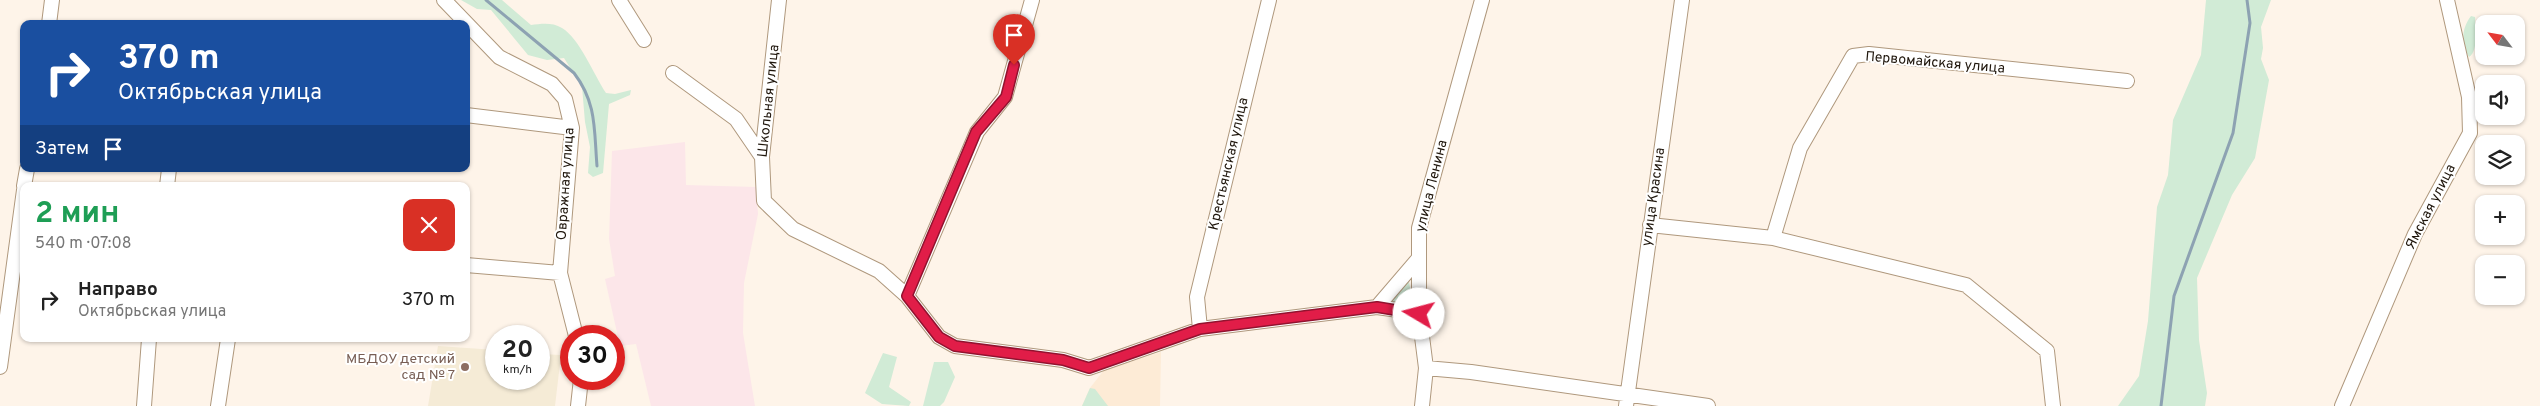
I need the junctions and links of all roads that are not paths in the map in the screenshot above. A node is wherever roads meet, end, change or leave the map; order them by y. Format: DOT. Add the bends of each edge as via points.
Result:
graph roads {
  1 [pos="52,0"];
  2 [pos="444,0"];
  3 [pos="619,0"];
  4 [pos="779,0"];
  5 [pos="1032,0"];
  6 [pos="1270,0"];
  7 [pos="1482,0"];
  8 [pos="1682,0"];
  9 [pos="2447,0"];
  10 [pos="50,20"];
  11 [pos="463,20"];
  12 [pos="470,27"];
  13 [pos="644,40"];
  14 [pos="673,73"];
  15 [pos="2127,81"];
  16 [pos="470,115"];
  17 [pos="572,128"];
  18 [pos="762,157"];
  19 [pos="20,218"];
  20 [pos="1650,225"];
  21 [pos="1772,238"];
  22 [pos="1419,258"];
  23 [pos="470,266"];
  24 [pos="560,273"];
  25 [pos="907,296"];
  26 [pos="1377,307"];
  27 [pos="1419,314"];
  28 [pos="573,325"];
  29 [pos="1200,329"];
  30 [pos="149,342"];
  31 [pos="228,342"];
  32 [pos="0,367"];
  33 [pos="1426,368"];
  34 [pos="580,390"];
  35 [pos="1627,401"];
  36 [pos="144,406"];
  37 [pos="218,406"];
  38 [pos="578,406"];
  39 [pos="1422,406"];
  40 [pos="1708,406"];
  41 [pos="2053,406"];
  42 [pos="2342,406"];
  1 -- 10 [label="street"];
  2 -- 11 [label="street, Овражная улица"];
  3 -- 13 [label="street"];
  4 -- 18 [label="street, Школьная улица"];
  5 -- 25 [label="street" via="1006,97 976,132"];
  6 -- 29 [label="street, Крестьянская улица" via="1197,297"];
  7 -- 22 [label="street, улица Ленина" via="1419,228"];
  8 -- 20 [label="street, улица Красина"];
  9 -- 42 [label="street, Ямская улица" via="2470,97 2470,133 2415,234"];
  12 -- 17 [label="street, Овражная улица" via="499,57 552,84 566,100"];
  14 -- 18 [label="street" via="736,119"];
  15 -- 21 [label="street, Первомайская улица" via="1870,54 1853,56 1800,148"];
  16 -- 17 [label="street"];
  17 -- 24 [label="street, Овражная улица"];
  18 -- 25 [label="street, Школьная улица" via="764,201 793,229 879,271"];
  19 -- 32 [label="street"];
  20 -- 21 [label="street"];
  20 -- 35 [label="street, улица Красина"];
  21 -- 41 [label="street" via="1966,285 2047,351"];
  22 -- 26 [label="street"];
  22 -- 27 [label="street, улица Ленина"];
  23 -- 24 [label="street"];
  24 -- 28 [label="street, Овражная улица"];
  25 -- 29 [label="street" via="939,337 955,346 1063,360 1089,368"];
  26 -- 27 [label="street"];
  26 -- 29 [label="street"];
  27 -- 33 [label="street, улица Ленина"];
  30 -- 36 [label="street"];
  31 -- 37 [label="street"];
  33 -- 35 [label="street" via="1471,372"];
  33 -- 39 [label="street, улица Ленина"];
  34 -- 38 [label="street"];
  35 -- 40 [label="street"];
}
